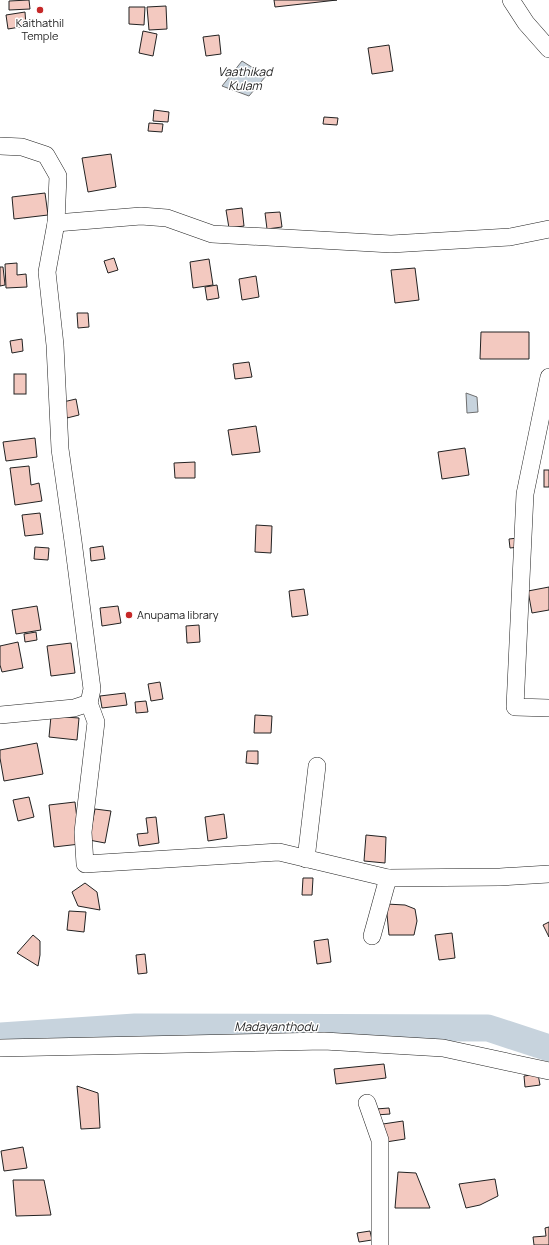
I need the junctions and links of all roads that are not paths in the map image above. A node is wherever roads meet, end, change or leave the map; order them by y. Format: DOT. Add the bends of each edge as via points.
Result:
graph roads {
  1 [pos="511,0"];
  2 [pos="549,50"];
  3 [pos="0,146"];
  4 [pos="56,223"];
  5 [pos="549,229"];
  6 [pos="549,377"];
  7 [pos="89,702"];
  8 [pos="549,708"];
  9 [pos="0,715"];
  10 [pos="317,766"];
  11 [pos="306,859"];
  12 [pos="549,874"];
  13 [pos="388,878"];
  14 [pos="372,936"];
  15 [pos="0,1048"];
  16 [pos="549,1071"];
  17 [pos="368,1103"];
  18 [pos="380,1245"];
  1 -- 2 [label="street"];
  3 -- 4 [label="street" via="22,147 46,155 58,176"];
  4 -- 5 [label="street" via="141,216 167,218 212,234 391,244 510,237"];
  4 -- 7 [label="street" via="47,272 55,345 60,449 92,689"];
  6 -- 8 [label="street" via="526,494 515,707"];
  7 -- 9 [label="street" via="74,708"];
  7 -- 11 [label="street" via="96,722 83,832 85,864 279,852"];
  10 -- 11 [label="street"];
  11 -- 13 [label="street"];
  12 -- 13 [label="street"];
  13 -- 14 [label="street"];
  15 -- 16 [label="street" via="324,1040 443,1048"];
  17 -- 18 [label="street" via="380,1140"];
}
